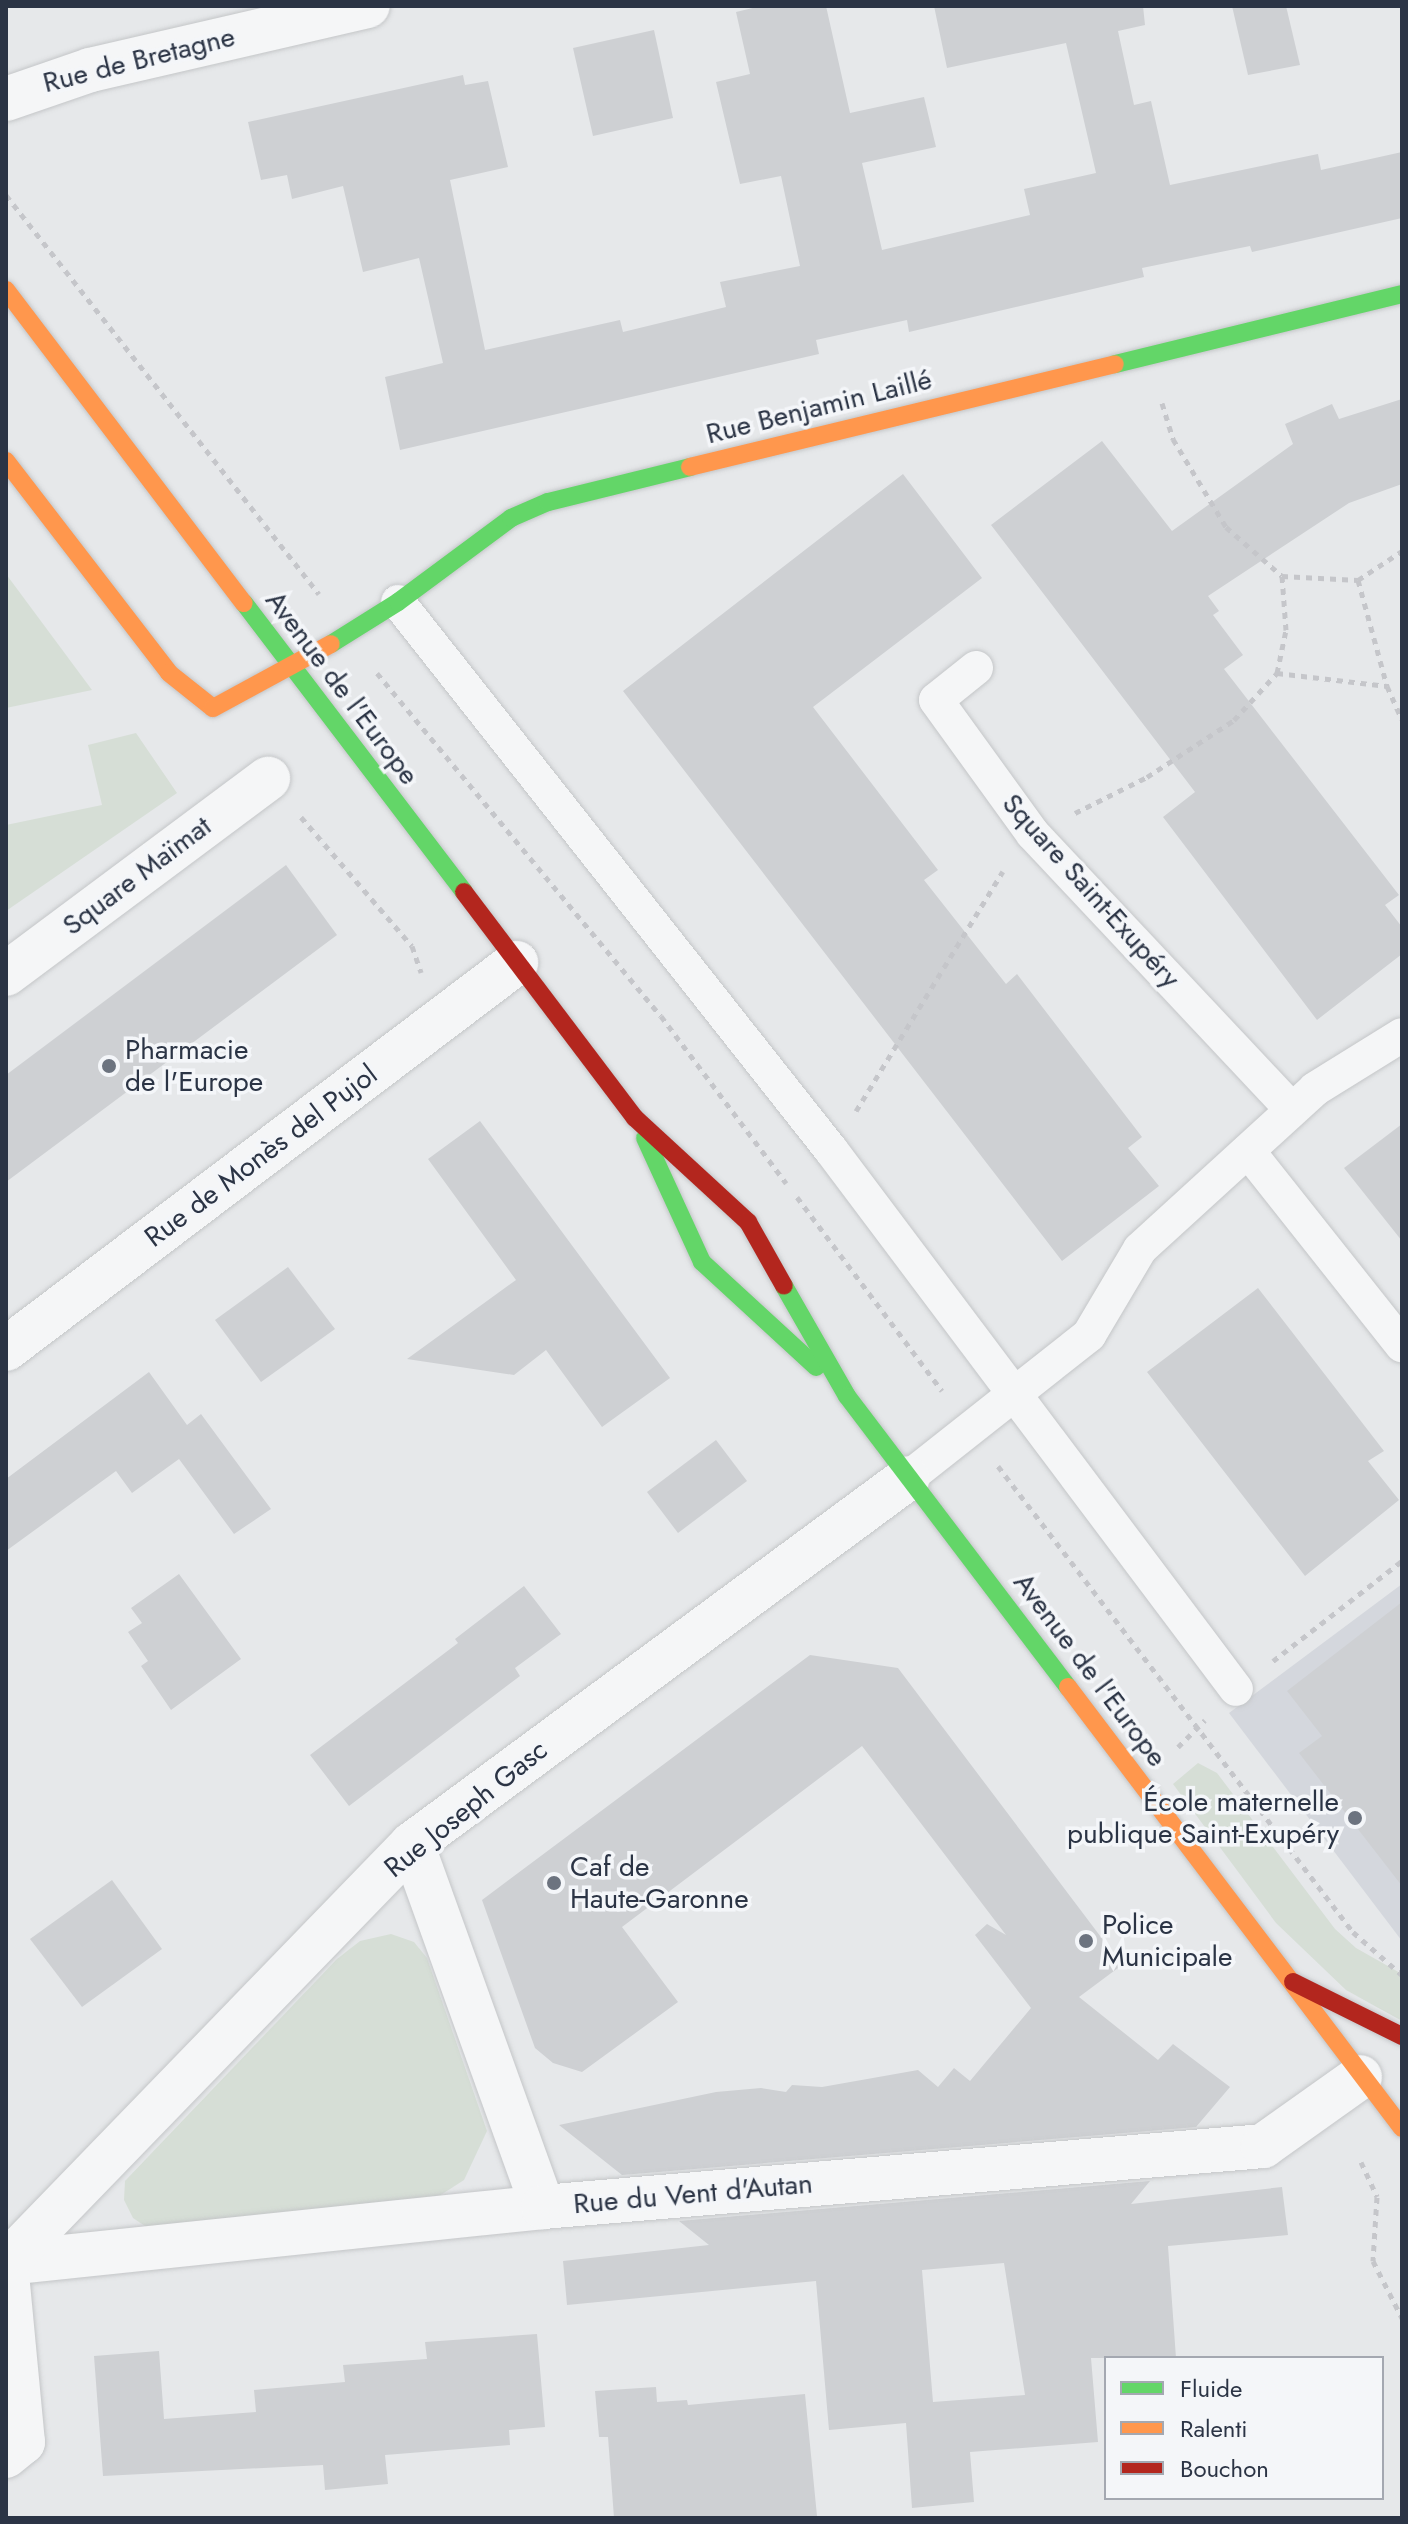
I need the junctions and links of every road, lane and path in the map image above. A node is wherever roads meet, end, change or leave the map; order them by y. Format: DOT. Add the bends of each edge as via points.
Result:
graph roads {
  1 [pos="368,6"];
  2 [pos="6,99"];
  3 [pos="6,195"];
  4 [pos="6,290"];
  5 [pos="1402,294"];
  6 [pos="1147,357"];
  7 [pos="6,461"];
  8 [pos="1402,551"];
  9 [pos="1282,576"];
  10 [pos="1358,580"];
  11 [pos="398,602"];
  12 [pos="345,635"];
  13 [pos="976,668"];
  14 [pos="291,669"];
  15 [pos="1277,673"];
  16 [pos="1387,686"];
  17 [pos="1402,719"];
  18 [pos="268,779"];
  19 [pos="1033,834"];
  20 [pos="516,963"];
  21 [pos="6,974"];
  22 [pos="436,1023"];
  23 [pos="1402,1035"];
  24 [pos="1292,1110"];
  25 [pos="635,1118"];
  26 [pos="831,1150"];
  27 [pos="1248,1151"];
  28 [pos="748,1222"];
  29 [pos="1402,1345"];
  30 [pos="6,1349"];
  31 [pos="1013,1392"];
  32 [pos="847,1396"];
  33 [pos="948,1398"];
  34 [pos="995,1462"];
  35 [pos="908,1478"];
  36 [pos="1236,1689"];
  37 [pos="412,1844"];
  38 [pos="1402,1975"];
  39 [pos="1288,1979"];
  40 [pos="1402,2036"];
  41 [pos="1360,2077"];
  42 [pos="1390,2111"];
  43 [pos="1402,2128"];
  44 [pos="543,2207"];
  45 [pos="6,2263"];
  46 [pos="1402,2318"];
  47 [pos="6,2456"];
  1 -- 2 [label="street, Rue de Bretagne" via="90,70"];
  3 -- 12 [label="path" via="304,571"];
  4 -- 14 [label="street, Avenue de l'Europe"];
  5 -- 6 [label="street, Rue Benjamin Laillé"];
  6 -- 9 [label="path" via="1173,439 1226,527"];
  6 -- 11 [label="street, Rue Benjamin Laillé" via="548,502 511,518"];
  7 -- 14 [label="street, Rue Benjamin Laillé" via="169,673 213,708"];
  8 -- 10 [label="path"];
  9 -- 10 [label="path"];
  9 -- 15 [label="path" via="1286,630"];
  10 -- 16 [label="path"];
  11 -- 12 [label="street, Rue Benjamin Laillé"];
  11 -- 26 [label="lane"];
  12 -- 14 [label="street, Rue Benjamin Laillé"];
  12 -- 33 [label="path" via="661,1016"];
  13 -- 19 [label="lane, Square Saint-Exupéry" via="936,700"];
  14 -- 20 [label="street, Avenue de l'Europe"];
  15 -- 16 [label="path"];
  15 -- 19 [label="path" via="1222,728 1147,777"];
  16 -- 17 [label="path"];
  18 -- 21 [label="street, Square Maïmat"];
  18 -- 22 [label="path" via="412,946 422,966 414,999"];
  19 -- 24 [label="lane, Square Saint-Exupéry"];
  19 -- 26 [label="path" via="989,887 955,953"];
  20 -- 22 [label="street, Rue de Monès del Pujol"];
  20 -- 25 [label="street, Avenue de l'Europe"];
  22 -- 30 [label="street, Rue de Monès del Pujol"];
  23 -- 24 [label="lane" via="1315,1089"];
  24 -- 27 [label="lane"];
  25 -- 28 [label="street, Avenue de l'Europe"];
  25 -- 32 [label="street, Avenue de l'Europe" via="702,1262"];
  26 -- 28 [label="path"];
  26 -- 31 [label="lane"];
  27 -- 29 [label="lane"];
  27 -- 31 [label="lane" via="1140,1249 1089,1335"];
  28 -- 32 [label="street, Avenue de l'Europe"];
  31 -- 35 [label="lane"];
  31 -- 36 [label="lane"];
  32 -- 35 [label="street, Avenue de l'Europe"];
  34 -- 38 [label="path" via="1353,1932"];
  35 -- 37 [label="street, Rue Joseph Gasc"];
  35 -- 39 [label="street, Avenue de l'Europe"];
  37 -- 44 [label="street"];
  37 -- 45 [label="street, Rue Joseph Gasc"];
  39 -- 40 [label="street, Avenue de l'Europe"];
  39 -- 41 [label="street, Avenue de l'Europe"];
  41 -- 42 [label="street, Avenue de l'Europe"];
  41 -- 44 [label="street, Rue du Vent d'Autan" via="1263,2146"];
  42 -- 43 [label="street, Avenue de l'Europe"];
  42 -- 46 [label="path" via="1357,2155 1377,2197 1373,2261"];
  44 -- 45 [label="street, Rue du Vent d'Autan"];
  45 -- 47 [label="street" via="23,2442"];
}
